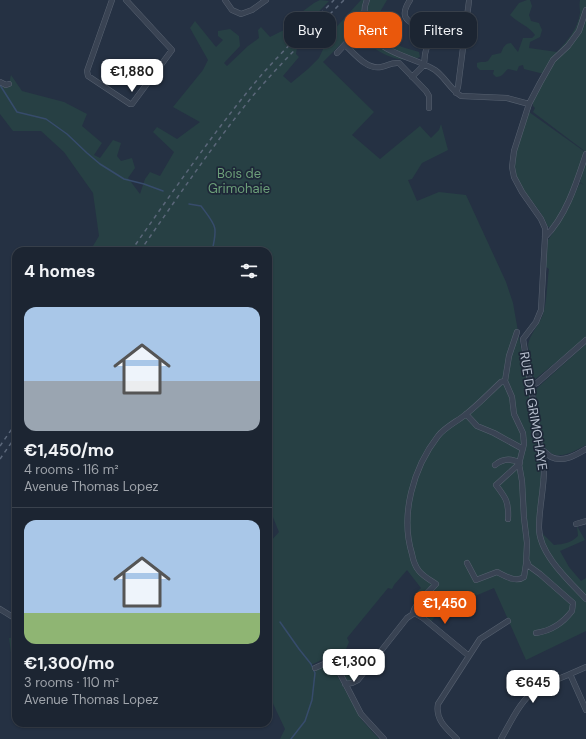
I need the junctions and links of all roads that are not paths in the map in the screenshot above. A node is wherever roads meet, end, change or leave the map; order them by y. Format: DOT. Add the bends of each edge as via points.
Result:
graph roads {
  1 [pos="112,0"];
  2 [pos="126,0"];
  3 [pos="225,0"];
  4 [pos="266,0"];
  5 [pos="367,0"];
  6 [pos="410,0"];
  7 [pos="469,1"];
  8 [pos="586,10"];
  9 [pos="344,47"];
  10 [pos="347,48"];
  11 [pos="337,53"];
  12 [pos="424,65"];
  13 [pos="412,77"];
  14 [pos="0,82"];
  15 [pos="9,84"];
  16 [pos="456,93"];
  17 [pos="529,104"];
  18 [pos="429,108"];
  19 [pos="586,154"];
  20 [pos="545,230"];
  21 [pos="552,230"];
  22 [pos="545,237"];
  23 [pos="517,332"];
  24 [pos="586,340"];
  25 [pos="505,381"];
  26 [pos="530,386"];
  27 [pos="466,414"];
  28 [pos="523,449"];
  29 [pos="541,449"];
  30 [pos="586,450"];
  31 [pos="552,457"];
  32 [pos="543,462"];
  33 [pos="520,463"];
  34 [pos="495,466"];
  35 [pos="508,519"];
  36 [pos="586,521"];
  37 [pos="576,524"];
  38 [pos="527,560"];
  39 [pos="467,563"];
  40 [pos="586,599"];
  41 [pos="0,610"];
  42 [pos="413,614"];
  43 [pos="12,617"];
  44 [pos="508,621"];
  45 [pos="536,633"];
  46 [pos="469,656"];
  47 [pos="586,666"];
  48 [pos="315,668"];
  49 [pos="570,674"];
  50 [pos="358,680"];
  51 [pos="345,684"];
  52 [pos="350,694"];
  53 [pos="586,710"];
  54 [pos="384,739"];
  55 [pos="457,739"];
  56 [pos="501,739"];
  1 -- 2 [label="street" via="86,71 88,76 132,104 172,50"];
  3 -- 4 [label="street" via="232,10 241,14"];
  5 -- 12 [label="street" via="365,18 370,33 376,40 390,51"];
  6 -- 12 [label="street" via="405,17 429,37"];
  7 -- 16 [label="street"];
  8 -- 17 [label="street, RUE DE GRIMOHAYE" via="579,31 553,60"];
  9 -- 11 [label="street"];
  10 -- 13 [label="street" via="374,68 384,67 393,62 399,63"];
  12 -- 13 [label="street"];
  12 -- 16 [label="street" via="440,74"];
  13 -- 18 [label="street" via="429,96"];
  14 -- 15 [label="street"];
  16 -- 17 [label="street" via="463,97 512,99"];
  17 -- 20 [label="street, RUE DE GRIMOHAYE" via="514,151 512,167 517,185 541,219"];
  19 -- 21 [label="street" via="572,193"];
  20 -- 21 [label="street"];
  20 -- 22 [label="street, RUE DE GRIMOHAYE"];
  21 -- 22 [label="street"];
  22 -- 26 [label="street, RUE DE GRIMOHAYE" via="541,310 536,322 523,339"];
  23 -- 25 [label="street" via="508,356"];
  24 -- 26 [label="street" via="537,383"];
  25 -- 27 [label="street"];
  25 -- 28 [label="street" via="523,433"];
  26 -- 29 [label="street, RUE DE GRIMOHAYE"];
  27 -- 28 [label="street" via="477,426"];
  27 -- 42 [label="street" via="439,434 426,454 411,490 407,536 409,546 418,570 436,584 416,606"];
  28 -- 33 [label="street"];
  29 -- 31 [label="street"];
  29 -- 32 [label="street, RUE DE GRIMOHAYE"];
  30 -- 31 [label="street" via="565,459"];
  31 -- 32 [label="street"];
  32 -- 40 [label="street, RUE DE GRIMOHAYE" via="539,528 544,546 558,568"];
  33 -- 34 [label="street" via="515,460 500,461"];
  33 -- 35 [label="street" via="496,485 507,500"];
  33 -- 38 [label="street"];
  36 -- 37 [label="street"];
  38 -- 39 [label="street" via="524,577 518,580 497,572 476,580"];
  38 -- 45 [label="street" via="529,566 572,603 573,607 569,615 553,628"];
  41 -- 43 [label="street"];
  42 -- 46 [label="street" via="423,618"];
  42 -- 50 [label="street" via="407,618"];
  44 -- 46 [label="street" via="480,639"];
  46 -- 55 [label="street" via="438,707 439,719"];
  47 -- 49 [label="street"];
  48 -- 51 [label="street" via="333,660"];
  49 -- 53 [label="street"];
  49 -- 56 [label="street" via="531,694 523,702"];
  50 -- 51 [label="street"];
  50 -- 52 [label="street"];
  51 -- 52 [label="street"];
  52 -- 54 [label="street" via="361,714"];
}
